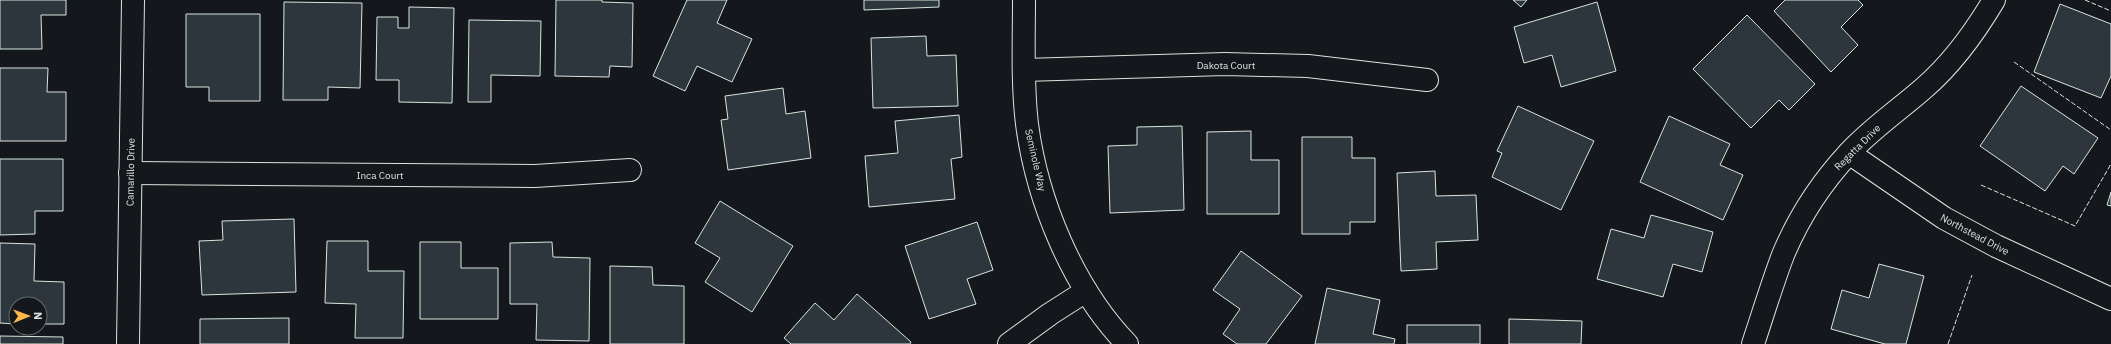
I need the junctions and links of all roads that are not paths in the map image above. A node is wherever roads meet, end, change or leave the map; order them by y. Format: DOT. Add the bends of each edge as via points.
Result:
graph roads {
  1 [pos="133,0"];
  2 [pos="1024,0"];
  3 [pos="1994,0"];
  4 [pos="1024,70"];
  5 [pos="1427,80"];
  6 [pos="1849,152"];
  7 [pos="630,170"];
  8 [pos="130,173"];
  9 [pos="1086,291"];
  10 [pos="2111,299"];
  11 [pos="128,344"];
  12 [pos="1009,344"];
  13 [pos="1127,344"];
  14 [pos="1753,344"];
  1 -- 8 [label="street, Camarillo Drive"];
  2 -- 4 [label="street, Seminole Way"];
  3 -- 6 [label="street, Regatta Drive" via="1964,46 1925,87"];
  4 -- 5 [label="street, Dakota Court" via="1255,64 1308,66"];
  4 -- 9 [label="street, Seminole Way" via="1028,124 1039,181 1058,236"];
  6 -- 10 [label="street, Northstead Drive" via="1944,218 1996,246"];
  6 -- 14 [label="street, Regatta Drive" via="1806,211 1787,248"];
  7 -- 8 [label="street, Inca Court" via="535,176"];
  8 -- 11 [label="street, Camarillo Drive"];
  9 -- 12 [label="street"];
  9 -- 13 [label="street, Seminole Way"];
}
